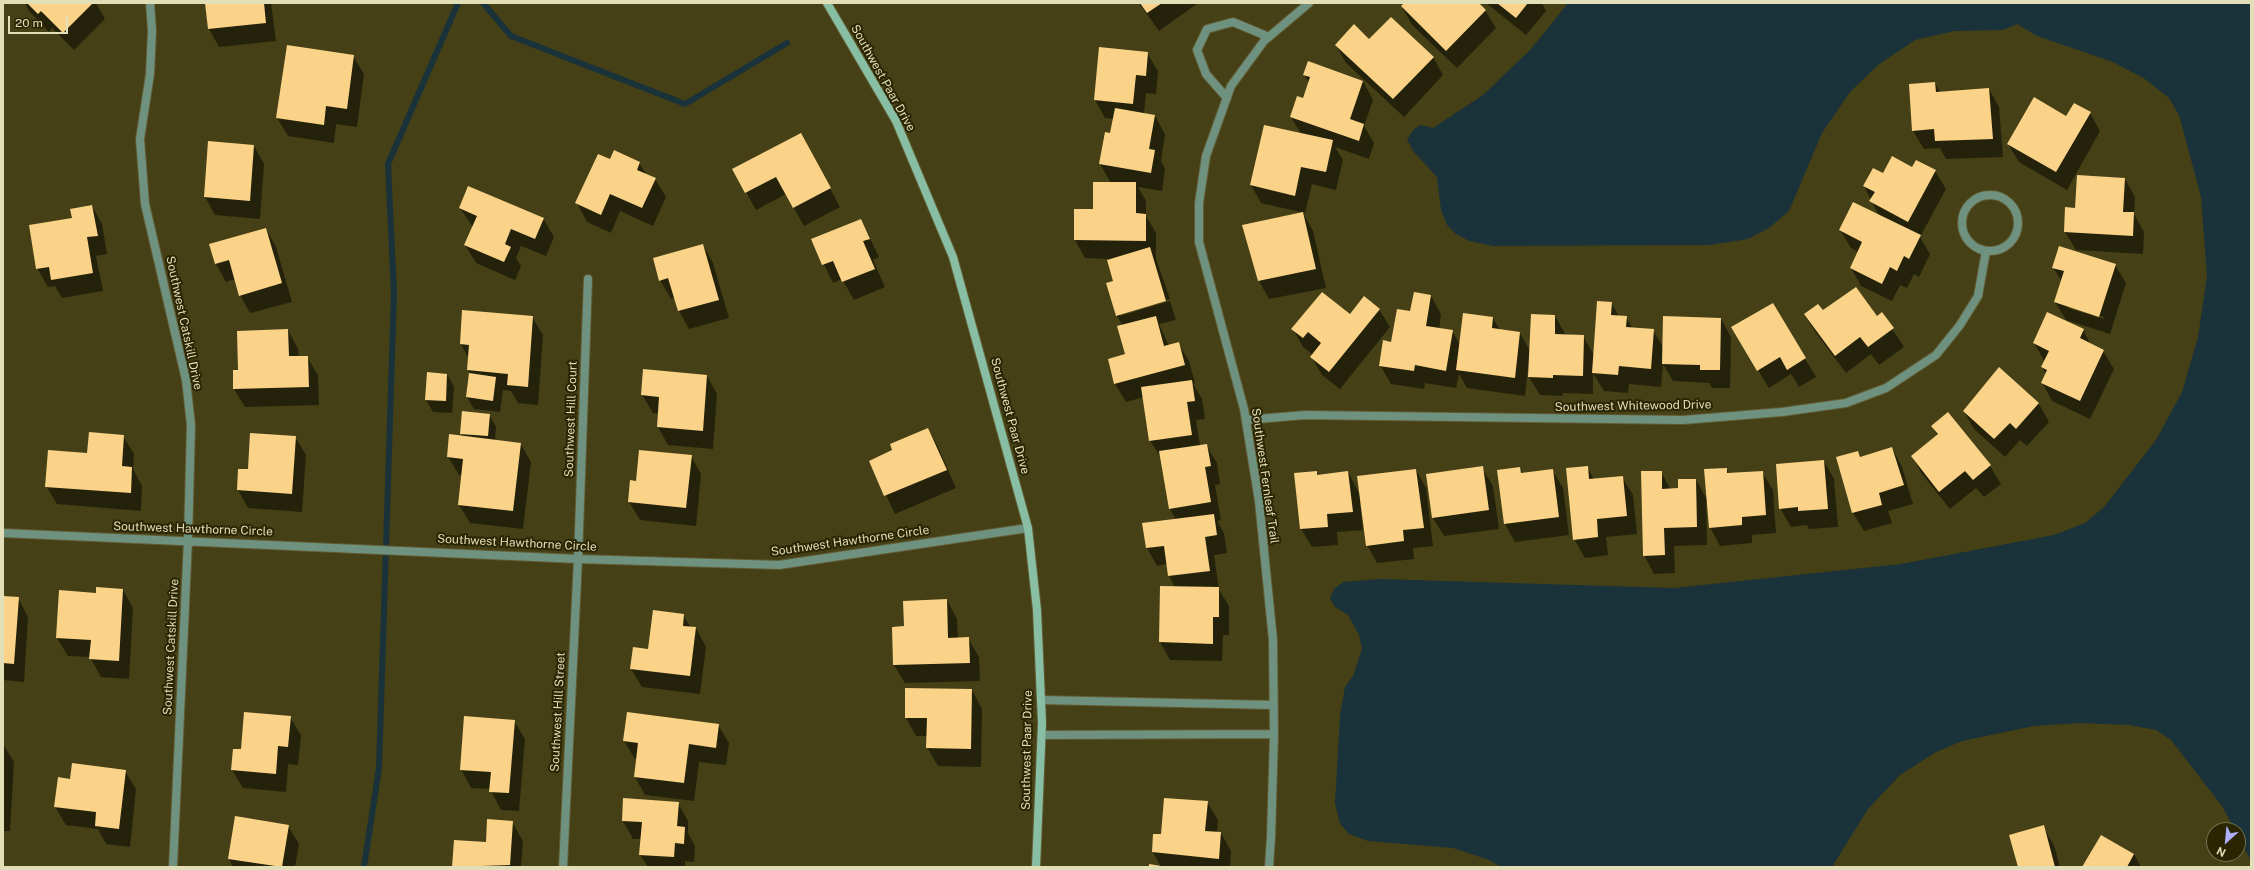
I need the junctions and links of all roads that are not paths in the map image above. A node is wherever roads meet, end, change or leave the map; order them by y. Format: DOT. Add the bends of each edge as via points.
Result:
graph roads {
  1 [pos="150,3"];
  2 [pos="827,3"];
  3 [pos="1309,3"];
  4 [pos="1269,37"];
  5 [pos="1227,98"];
  6 [pos="1986,251"];
  7 [pos="588,279"];
  8 [pos="1246,420"];
  9 [pos="1028,528"];
  10 [pos="3,533"];
  11 [pos="188,540"];
  12 [pos="578,559"];
  13 [pos="1041,700"];
  14 [pos="1274,705"];
  15 [pos="1274,734"];
  16 [pos="1042,735"];
  17 [pos="173,867"];
  18 [pos="563,867"];
  19 [pos="1036,867"];
  20 [pos="1269,867"];
  1 -- 11 [label="street, Southwest Catskill Drive" via="150,74 140,139 144,204 186,380 191,425"];
  2 -- 9 [label="street, Southwest Paar Drive" via="896,121 953,257"];
  3 -- 4 [label="street, Southwest Fernleaf Trail"];
  4 -- 5 [label="street, Southwest Fernleaf Trail" via="1231,86"];
  4 -- 5 [label="street" via="1233,22 1207,29 1197,50 1206,74"];
  5 -- 8 [label="street, Southwest Fernleaf Trail" via="1206,156 1199,203 1199,242"];
  6 -- 6 [label="street" via="2008,246 2015,237 2018,227 2018,216 2013,206 2005,198 1994,195 1983,195 1973,200 1966,208 1962,219 1962,230 1967,240"];
  6 -- 8 [label="street, Southwest Whitewood Drive" via="1978,296 1960,325 1936,355 1886,388 1846,403 1782,412 1683,420 1305,415"];
  7 -- 12 [label="street, Southwest Hill Court"];
  8 -- 14 [label="street, Southwest Fernleaf Trail" via="1259,501 1273,640"];
  9 -- 12 [label="street, Southwest Hawthorne Circle" via="779,565"];
  9 -- 13 [label="street, Southwest Paar Drive" via="1037,610"];
  10 -- 11 [label="street, Southwest Hawthorne Circle"];
  11 -- 12 [label="street, Southwest Hawthorne Circle"];
  11 -- 17 [label="street, Southwest Catskill Drive"];
  12 -- 18 [label="street, Southwest Hill Street"];
  13 -- 14 [label="street"];
  13 -- 16 [label="street, Southwest Paar Drive"];
  14 -- 15 [label="street, Southwest Fernleaf Trail"];
  15 -- 16 [label="street"];
  15 -- 20 [label="street, Southwest Fernleaf Trail"];
  16 -- 19 [label="street, Southwest Paar Drive"];
}
